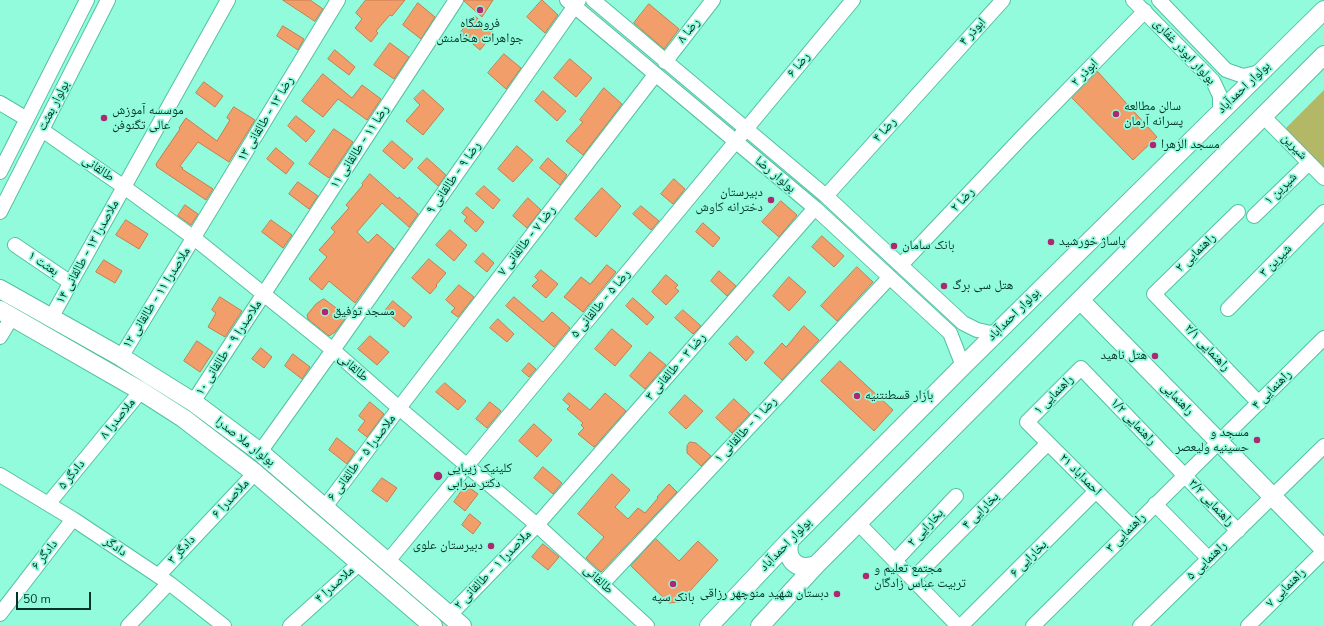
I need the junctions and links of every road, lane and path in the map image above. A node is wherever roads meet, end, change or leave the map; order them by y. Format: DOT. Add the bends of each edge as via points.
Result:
graph roads {
  1 [pos="87,0"];
  2 [pos="108,0"];
  3 [pos="228,0"];
  4 [pos="338,0"];
  5 [pos="456,0"];
  6 [pos="593,0"];
  7 [pos="713,0"];
  8 [pos="853,0"];
  9 [pos="1003,0"];
  10 [pos="1133,0"];
  11 [pos="1159,0"];
  12 [pos="573,2"];
  13 [pos="1324,10"];
  14 [pos="1145,11"];
  15 [pos="1324,54"];
  16 [pos="665,62"];
  17 [pos="944,65"];
  18 [pos="1226,70"];
  19 [pos="1260,72"];
  20 [pos="655,75"];
  21 [pos="1214,81"];
  22 [pos="0,103"];
  23 [pos="1220,112"];
  24 [pos="1263,116"];
  25 [pos="27,119"];
  26 [pos="42,130"];
  27 [pos="745,130"];
  28 [pos="1024,135"];
  29 [pos="735,142"];
  30 [pos="1309,163"];
  31 [pos="0,172"];
  32 [pos="1324,178"];
  33 [pos="124,187"];
  34 [pos="826,196"];
  35 [pos="815,208"];
  36 [pos="0,212"];
  37 [pos="1238,212"];
  38 [pos="1324,212"];
  39 [pos="1254,216"];
  40 [pos="194,238"];
  41 [pos="14,245"];
  42 [pos="901,265"];
  43 [pos="890,277"];
  44 [pos="71,283"];
  45 [pos="2,286"];
  46 [pos="264,294"];
  47 [pos="1154,294"];
  48 [pos="1080,300"];
  49 [pos="1228,309"];
  50 [pos="6,314"];
  51 [pos="51,318"];
  52 [pos="962,323"];
  53 [pos="950,333"];
  54 [pos="996,334"];
  55 [pos="0,337"];
  56 [pos="1324,338"];
  57 [pos="333,350"];
  58 [pos="121,357"];
  59 [pos="963,366"];
  60 [pos="1081,368"];
  61 [pos="141,391"];
  62 [pos="193,402"];
  63 [pos="1259,402"];
  64 [pos="399,408"];
  65 [pos="1027,422"];
  66 [pos="1220,442"];
  67 [pos="1048,443"];
  68 [pos="1324,446"];
  69 [pos="95,447"];
  70 [pos="260,452"];
  71 [pos="467,465"];
  72 [pos="255,473"];
  73 [pos="0,475"];
  74 [pos="1185,476"];
  75 [pos="1096,491"];
  76 [pos="956,496"];
  77 [pos="1273,497"];
  78 [pos="49,503"];
  79 [pos="1156,504"];
  80 [pos="325,507"];
  81 [pos="73,518"];
  82 [pos="858,523"];
  83 [pos="206,525"];
  84 [pos="537,525"];
  85 [pos="1132,527"];
  86 [pos="1238,531"];
  87 [pos="790,540"];
  88 [pos="1324,550"];
  89 [pos="1209,559"];
  90 [pos="388,561"];
  91 [pos="895,561"];
  92 [pos="361,562"];
  93 [pos="816,565"];
  94 [pos="164,579"];
  95 [pos="913,579"];
  96 [pos="602,584"];
  97 [pos="0,614"];
  98 [pos="456,621"];
  99 [pos="128,626"];
  100 [pos="224,626"];
  101 [pos="290,626"];
  102 [pos="433,626"];
  103 [pos="647,626"];
  104 [pos="709,626"];
  105 [pos="760,626"];
  106 [pos="960,626"];
  107 [pos="1033,626"];
  108 [pos="1140,626"];
  109 [pos="1248,626"];
  1 -- 25 [label="street, بولوار بعثت"];
  2 -- 26 [label="street, بولوار بعثت"];
  3 -- 33 [label="street, ملاصدرا ۱۳ - طالقانی ۱۴"];
  4 -- 40 [label="street, رضا ۱۳ - طالقانی ۱۳"];
  5 -- 46 [label="street, رضا ۱۱ - طالقانی ۱۱"];
  6 -- 16 [label="street, بولوار رضا"];
  7 -- 16 [label="street, رضا ۸"];
  8 -- 27 [label="street, رضا ۶"];
  9 -- 17 [label="street, ابوذر ۴"];
  10 -- 14 [label="street, بولوار ابوذر غفاری"];
  11 -- 18 [label="street, بولوار ابوذر غفاری"];
  12 -- 20 [label="street, بولوار رضا"];
  12 -- 57 [label="street, رضا ۹ - طالقانی ۹"];
  13 -- 19 [label="main road, بولوار احمدآباد"];
  14 -- 21 [label="street, بولوار ابوذر غفاری"];
  14 -- 28 [label="street, ابوذر ۲"];
  15 -- 24 [label="main road"];
  16 -- 27 [label="street, بولوار رضا"];
  17 -- 34 [label="street, رضا ۴"];
  18 -- 19 [label="street, بولوار ابوذر غفاری" via="1242,76"];
  18 -- 21 [label="street" via="1224,77"];
  19 -- 23 [label="main road, بولوار احمدآباد"];
  20 -- 29 [label="street, بولوار رضا"];
  20 -- 64 [label="street, رضا ۷ - طالقانی ۷"];
  21 -- 23 [label="street, بولوار ابوذر غفاری" via="1220,96"];
  22 -- 25 [label="street"];
  23 -- 54 [label="main road, بولوار احمدآباد"];
  24 -- 30 [label="street, شیرین"];
  24 -- 48 [label="main road"];
  25 -- 31 [label="street, بولوار بعثت"];
  26 -- 33 [label="street, طالقانی"];
  26 -- 36 [label="street, بولوار بعثت"];
  27 -- 29 [label="street, رضا ۶"];
  27 -- 34 [label="street, بولوار رضا"];
  28 -- 42 [label="street, رضا ۲"];
  29 -- 35 [label="street, بولوار رضا"];
  29 -- 71 [label="street, رضا ۵ - طالقانی ۵"];
  30 -- 32 [label="street, شیرین"];
  30 -- 39 [label="street, شیرین ۱"];
  33 -- 40 [label="street, طالقانی"];
  33 -- 44 [label="street, ملاصدرا ۱۳ - طالقانی ۱۴"];
  34 -- 42 [label="street, بولوار رضا"];
  35 -- 43 [label="street, بولوار رضا"];
  35 -- 84 [label="street, رضا ۳ - طالقانی ۳"];
  37 -- 47 [label="street, راهنمایی ۲"];
  38 -- 49 [label="street, شیرین ۳"];
  40 -- 46 [label="street, طالقانی"];
  40 -- 58 [label="street, ملاصدرا ۱۱ - طالقانی ۱۲"];
  41 -- 44 [label="street, بعثت ۱"];
  42 -- 52 [label="street, بولوار رضا"];
  43 -- 53 [label="street, بولوار رضا"];
  43 -- 96 [label="street, رضا ۱ - طالقانی ۱"];
  44 -- 51 [label="street, ملاصدرا ۱۳ - طالقانی ۱۴"];
  45 -- 51 [label="main road, بولوار ملا صدرا"];
  46 -- 57 [label="street, طالقانی"];
  46 -- 62 [label="street, ملاصدرا ۹ - طالقانی ۱۰"];
  47 -- 63 [label="street, راهنمایی ۲/۱"];
  48 -- 66 [label="main road, راهنمایی"];
  48 -- 82 [label="main road"];
  50 -- 55 [label="street"];
  50 -- 61 [label="main road, بولوار ملا صدرا"];
  51 -- 58 [label="main road, بولوار ملا صدرا"];
  52 -- 53 [label="street" via="962,331 959,334"];
  52 -- 54 [label="street, بولوار رضا" via="977,330"];
  53 -- 59 [label="street, بولوار رضا"];
  54 -- 59 [label="main road, بولوار احمدآباد"];
  56 -- 63 [label="street, راهنمایی ۴"];
  57 -- 64 [label="street, طالقانی"];
  57 -- 70 [label="street, رضا ۹ - طالقانی ۹"];
  58 -- 62 [label="main road, بولوار ملا صدرا"];
  59 -- 87 [label="main road, بولوار احمدآباد"];
  60 -- 65 [label="street, راهنمایی ۱"];
  60 -- 74 [label="street, راهنمایی ۱/۲"];
  61 -- 69 [label="street, ملاصدرا ۸"];
  61 -- 72 [label="main road, بولوار ملا صدرا" via="183,418"];
  62 -- 70 [label="main road, بولوار ملا صدرا"];
  63 -- 66 [label="street, راهنمایی ۴"];
  64 -- 71 [label="street, طالقانی"];
  64 -- 80 [label="street, ملاصدرا ۵ - طالقانی ۶"];
  65 -- 67 [label="street, احمداباد ۲۱"];
  66 -- 74 [label="street, راهنمایی ۳"];
  66 -- 77 [label="main road, راهنمایی"];
  67 -- 75 [label="street, احمداباد ۲۱"];
  67 -- 95 [label="street, بخارایی ۴"];
  68 -- 77 [label="street, راهنمایی ۵"];
  69 -- 78 [label="street, دادگر ۵"];
  70 -- 80 [label="main road, بولوار ملا صدرا"];
  71 -- 84 [label="street, طالقانی"];
  71 -- 90 [label="street, رضا ۵ - طالقانی ۵"];
  72 -- 83 [label="street, ملاصدرا ۶"];
  72 -- 92 [label="main road, بولوار ملا صدرا"];
  73 -- 78 [label="street, دادگر"];
  74 -- 79 [label="street, راهنمایی ۳"];
  74 -- 86 [label="street, راهنمایی ۳/۲"];
  75 -- 85 [label="street, احمداباد ۲۱"];
  75 -- 106 [label="street, بخارایی ۶"];
  76 -- 91 [label="street, بخارایی ۲"];
  77 -- 86 [label="street, راهنمایی ۵"];
  77 -- 88 [label="main road, راهنمایی"];
  78 -- 81 [label="street, دادگر"];
  79 -- 85 [label="street, راهنمایی ۳"];
  79 -- 89 [label="street"];
  80 -- 90 [label="main road, بولوار ملا صدرا"];
  81 -- 94 [label="street, دادگر"];
  81 -- 97 [label="street, دادگر ۶"];
  82 -- 91 [label="street"];
  82 -- 93 [label="main road"];
  83 -- 94 [label="street, دادگر ۳"];
  84 -- 96 [label="street, طالقانی"];
  84 -- 98 [label="street, ملاصدرا ۱ - طالقانی ۲"];
  85 -- 107 [label="street, راهنمایی ۳"];
  86 -- 89 [label="street, راهنمایی ۵"];
  87 -- 93 [label="main road" via="788,552 793,562 804,568"];
  87 -- 104 [label="main road, بولوار احمدآباد"];
  88 -- 109 [label="street, راهنمایی ۷"];
  89 -- 108 [label="street, راهنمایی ۵"];
  90 -- 98 [label="main road, بولوار ملا صدرا"];
  91 -- 95 [label="street"];
  92 -- 101 [label="street, ملاصدرا ۴"];
  92 -- 102 [label="main road, بولوار ملا صدرا"];
  93 -- 105 [label="main road"];
  94 -- 99 [label="street, دادگر ۳"];
  94 -- 100 [label="street, دادگر"];
  95 -- 106 [label="street"];
  96 -- 103 [label="street, طالقانی"];
}
